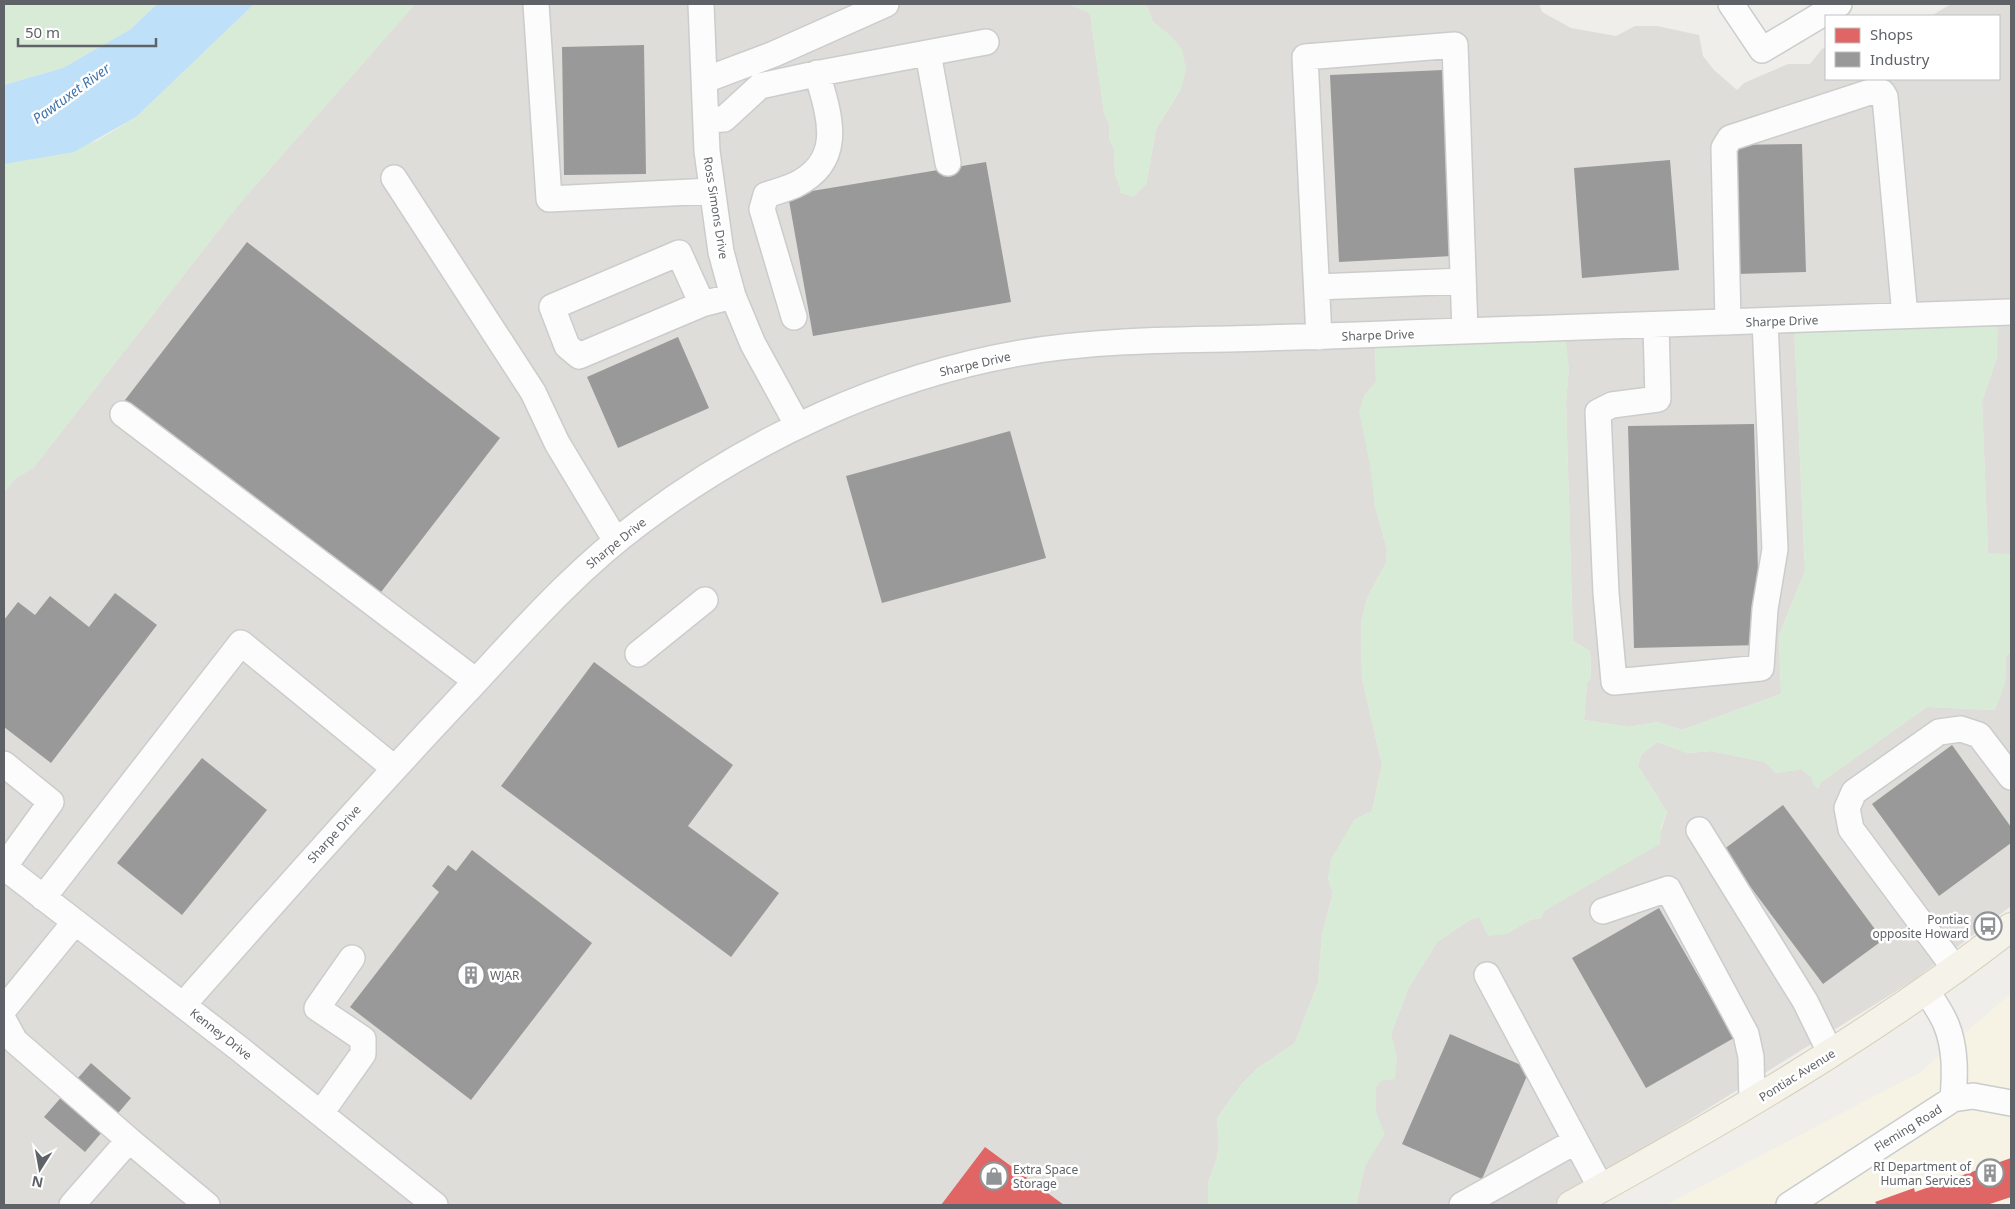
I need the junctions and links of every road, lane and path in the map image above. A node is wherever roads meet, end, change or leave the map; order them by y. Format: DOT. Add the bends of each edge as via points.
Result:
graph roads {
  1 [pos="536,4"];
  2 [pos="701,4"];
  3 [pos="886,4"];
  4 [pos="1731,4"];
  5 [pos="1839,4"];
  6 [pos="986,42"];
  7 [pos="928,52"];
  8 [pos="816,73"];
  9 [pos="705,80"];
  10 [pos="706,120"];
  11 [pos="948,163"];
  12 [pos="394,178"];
  13 [pos="712,190"];
  14 [pos="1463,282"];
  15 [pos="1317,287"];
  16 [pos="734,296"];
  17 [pos="702,304"];
  18 [pos="2011,312"];
  19 [pos="794,316"];
  20 [pos="1905,316"];
  21 [pos="1728,322"];
  22 [pos="1765,322"];
  23 [pos="1656,325"];
  24 [pos="1465,331"];
  25 [pos="1319,337"];
  26 [pos="123,414"];
  27 [pos="798,426"];
  28 [pos="616,541"];
  29 [pos="705,600"];
  30 [pos="638,654"];
  31 [pos="476,681"];
  32 [pos="4,764"];
  33 [pos="394,768"];
  34 [pos="2011,778"];
  35 [pos="1699,830"];
  36 [pos="4,867"];
  37 [pos="43,898"];
  38 [pos="1603,912"];
  39 [pos="75,922"];
  40 [pos="2011,927"];
  41 [pos="352,958"];
  42 [pos="1956,970"];
  43 [pos="1487,975"];
  44 [pos="1926,990"];
  45 [pos="182,1005"];
  46 [pos="4,1009"];
  47 [pos="4,1021"];
  48 [pos="1831,1054"];
  49 [pos="1953,1099"];
  50 [pos="1752,1102"];
  51 [pos="2011,1103"];
  52 [pos="321,1113"];
  53 [pos="129,1140"];
  54 [pos="1576,1140"];
  55 [pos="1601,1188"];
  56 [pos="72,1205"];
  57 [pos="207,1205"];
  58 [pos="435,1205"];
  59 [pos="1462,1205"];
  60 [pos="1571,1205"];
  61 [pos="1789,1205"];
  1 -- 13 [label="street" via="549,200"];
  2 -- 9 [label="street, Ross Simons Drive"];
  3 -- 9 [label="street" via="774,54"];
  4 -- 5 [label="street" via="1762,50"];
  6 -- 7 [label="street"];
  7 -- 8 [label="street"];
  7 -- 11 [label="street"];
  8 -- 10 [label="street" via="760,86 724,119"];
  8 -- 19 [label="street" via="830,118 828,148 818,169 796,185 766,195 762,209"];
  9 -- 10 [label="street, Ross Simons Drive"];
  10 -- 13 [label="street, Ross Simons Drive"];
  12 -- 28 [label="street" via="533,392 558,443"];
  13 -- 16 [label="street, Ross Simons Drive" via="721,252"];
  14 -- 15 [label="street"];
  14 -- 15 [label="street" via="1455,45 1305,57"];
  14 -- 24 [label="street"];
  15 -- 25 [label="street"];
  16 -- 17 [label="street"];
  16 -- 27 [label="street, Ross Simons Drive" via="753,344"];
  17 -- 17 [label="street" via="579,356 567,346 552,307 679,253"];
  18 -- 20 [label="street, Sharpe Drive"];
  20 -- 21 [label="street" via="1885,97 1876,90 1726,142"];
  20 -- 22 [label="street, Sharpe Drive"];
  21 -- 22 [label="street, Sharpe Drive"];
  21 -- 23 [label="street, Sharpe Drive"];
  22 -- 23 [label="street" via="1775,549 1765,609 1761,668 1614,682 1606,593 1598,412 1612,405 1658,399"];
  23 -- 24 [label="street, Sharpe Drive"];
  24 -- 25 [label="street, Sharpe Drive"];
  25 -- 27 [label="street, Sharpe Drive" via="1146,340 1022,353 917,378"];
  26 -- 31 [label="street"];
  27 -- 28 [label="street, Sharpe Drive" via="720,468"];
  28 -- 31 [label="street, Sharpe Drive" via="560,591"];
  29 -- 30 [label="street"];
  31 -- 33 [label="street, Sharpe Drive"];
  32 -- 36 [label="street" via="51,802"];
  33 -- 37 [label="street" via="241,643"];
  33 -- 45 [label="street, Sharpe Drive"];
  34 -- 42 [label="street" via="1979,735 1961,729 1939,732 1854,792 1847,808 1851,829"];
  35 -- 48 [label="street" via="1805,1001"];
  36 -- 37 [label="street, Kenney Drive"];
  37 -- 39 [label="street, Kenney Drive"];
  38 -- 50 [label="street" via="1668,889 1746,1034 1751,1057"];
  39 -- 45 [label="street, Kenney Drive"];
  39 -- 46 [label="street"];
  40 -- 42 [label="main road, Pontiac Avenue"];
  41 -- 52 [label="street" via="317,1008 363,1039 363,1054"];
  42 -- 44 [label="main road, Pontiac Avenue"];
  43 -- 54 [label="street"];
  44 -- 48 [label="main road, Pontiac Avenue"];
  44 -- 49 [label="street" via="1946,1024 1952,1048"];
  45 -- 52 [label="street, Kenney Drive"];
  47 -- 53 [label="street" via="15,1041"];
  48 -- 50 [label="main road, Pontiac Avenue"];
  49 -- 51 [label="street, Fleming Road" via="1973,1096"];
  49 -- 61 [label="street, Fleming Road"];
  50 -- 55 [label="main road, Pontiac Avenue"];
  52 -- 58 [label="street, Kenney Drive"];
  53 -- 56 [label="street"];
  53 -- 57 [label="street"];
  54 -- 55 [label="street"];
  54 -- 59 [label="street"];
  55 -- 60 [label="main road, Pontiac Avenue"];
}
